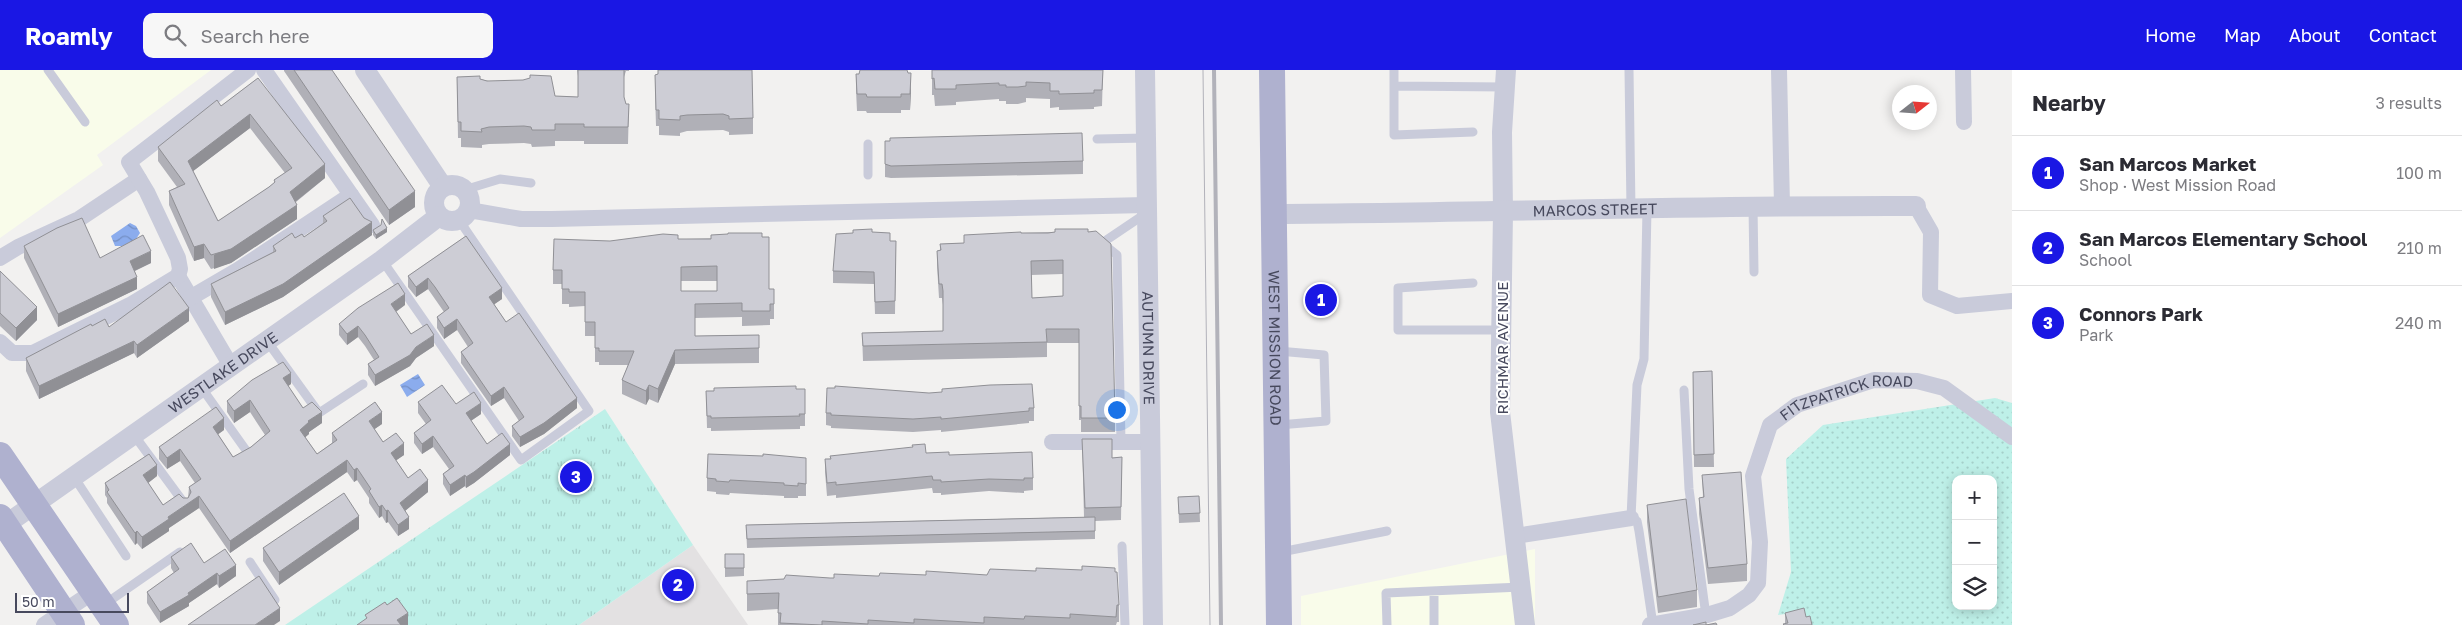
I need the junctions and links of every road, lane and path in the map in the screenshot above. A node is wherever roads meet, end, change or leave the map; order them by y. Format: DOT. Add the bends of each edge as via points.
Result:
graph roads {
  1 [pos="48,70"];
  2 [pos="248,70"];
  3 [pos="264,70"];
  4 [pos="365,70"];
  5 [pos="1145,70"];
  6 [pos="1276,70"];
  7 [pos="1394,70"];
  8 [pos="1629,70"];
  9 [pos="1779,70"];
  10 [pos="1963,70"];
  11 [pos="1505,78"];
  12 [pos="1394,86"];
  13 [pos="85,122"];
  14 [pos="1964,122"];
  15 [pos="1473,132"];
  16 [pos="1145,138"];
  17 [pos="1097,139"];
  18 [pos="868,144"];
  19 [pos="868,175"];
  20 [pos="139,179"];
  21 [pos="531,183"];
  22 [pos="443,186"];
  23 [pos="464,190"];
  24 [pos="351,195"];
  25 [pos="1782,205"];
  26 [pos="1753,206"];
  27 [pos="1916,206"];
  28 [pos="1639,209"];
  29 [pos="1146,210"];
  30 [pos="1503,212"];
  31 [pos="1274,214"];
  32 [pos="464,215"];
  33 [pos="439,216"];
  34 [pos="372,226"];
  35 [pos="0,258"];
  36 [pos="382,260"];
  37 [pos="1754,272"];
  38 [pos="178,276"];
  39 [pos="1473,284"];
  40 [pos="190,298"];
  41 [pos="2012,301"];
  42 [pos="1502,330"];
  43 [pos="267,341"];
  44 [pos="0,342"];
  45 [pos="1276,351"];
  46 [pos="231,366"];
  47 [pos="363,384"];
  48 [pos="202,387"];
  49 [pos="1684,390"];
  50 [pos="1277,425"];
  51 [pos="134,435"];
  52 [pos="2012,437"];
  53 [pos="1052,442"];
  54 [pos="1121,442"];
  55 [pos="1150,442"];
  56 [pos="248,453"];
  57 [pos="0,456"];
  58 [pos="74,477"];
  59 [pos="185,504"];
  60 [pos="34,505"];
  61 [pos="1631,518"];
  62 [pos="3,521"];
  63 [pos="1387,531"];
  64 [pos="1515,536"];
  65 [pos="1122,546"];
  66 [pos="180,552"];
  67 [pos="1278,552"];
  68 [pos="126,556"];
  69 [pos="250,562"];
  70 [pos="1521,587"];
  71 [pos="1434,592"];
  72 [pos="276,600"];
  73 [pos="104,607"];
  74 [pos="1706,616"];
  75 [pos="60,621"];
  76 [pos="1125,625"];
  77 [pos="1153,625"];
  78 [pos="1279,625"];
  79 [pos="1387,625"];
  80 [pos="1434,625"];
  81 [pos="1525,625"];
  82 [pos="1652,625"];
  1 -- 13 [label="lane"];
  2 -- 20 [label="street" via="129,162"];
  3 -- 24 [label="street"];
  4 -- 22 [label="street"];
  5 -- 16 [label="street, AUTUMN DRIVE"];
  6 -- 31 [label="main road, WEST MISSION ROAD"];
  7 -- 12 [label="lane"];
  8 -- 28 [label="lane"];
  9 -- 25 [label="street"];
  10 -- 14 [label="street"];
  11 -- 12 [label="lane"];
  11 -- 30 [label="street, RICHMAR AVENUE"];
  12 -- 15 [label="lane" via="1394,134"];
  16 -- 17 [label="lane"];
  16 -- 29 [label="street, AUTUMN DRIVE"];
  18 -- 19 [label="lane"];
  20 -- 35 [label="street" via="79,219"];
  20 -- 38 [label="street" via="178,258"];
  21 -- 23 [label="lane" via="500,179"];
  22 -- 23 [label="street" via="454,185"];
  22 -- 33 [label="street" via="433,200"];
  23 -- 32 [label="street" via="470,199"];
  24 -- 34 [label="street"];
  24 -- 40 [label="street"];
  25 -- 26 [label="street, MARCOS STREET"];
  25 -- 27 [label="street, MARCOS STREET"];
  26 -- 28 [label="street, MARCOS STREET"];
  26 -- 37 [label="lane"];
  27 -- 41 [label="street" via="1931,232 1930,295 1957,306"];
  28 -- 30 [label="street, MARCOS STREET"];
  28 -- 61 [label="lane" via="1644,359 1637,385"];
  29 -- 32 [label="street" via="552,219"];
  29 -- 54 [label="lane" via="1102,243 1117,255"];
  29 -- 55 [label="street, AUTUMN DRIVE"];
  30 -- 31 [label="street, MARCOS STREET"];
  30 -- 42 [label="street, RICHMAR AVENUE"];
  31 -- 45 [label="main road, WEST MISSION ROAD"];
  32 -- 33 [label="street" via="448,221"];
  32 -- 36 [label="lane" via="589,411 521,460"];
  33 -- 36 [label="street, WESTLAKE DRIVE"];
  36 -- 43 [label="street, WESTLAKE DRIVE"];
  38 -- 40 [label="street"];
  38 -- 44 [label="street" via="130,305 33,353 12,353"];
  39 -- 42 [label="lane" via="1398,288 1398,330"];
  40 -- 46 [label="street"];
  42 -- 64 [label="street, RICHMAR AVENUE" via="1500,412"];
  43 -- 46 [label="street, WESTLAKE DRIVE"];
  43 -- 47 [label="lane" via="319,414"];
  45 -- 50 [label="main road, WEST MISSION ROAD"];
  45 -- 50 [label="lane" via="1324,355 1326,421"];
  46 -- 48 [label="street, WESTLAKE DRIVE"];
  48 -- 51 [label="street, WESTLAKE DRIVE"];
  48 -- 56 [label="lane"];
  49 -- 74 [label="lane" via="1689,489"];
  50 -- 67 [label="main road, WEST MISSION ROAD"];
  51 -- 58 [label="street, WESTLAKE DRIVE"];
  51 -- 59 [label="lane"];
  52 -- 74 [label="street, FITZPATRICK ROAD" via="1944,388 1917,381 1874,380 1797,404 1770,425 1752,476 1760,542 1758,583 1749,596 1730,608"];
  53 -- 54 [label="street"];
  54 -- 55 [label="street"];
  55 -- 77 [label="street, AUTUMN DRIVE"];
  57 -- 60 [label="main road"];
  58 -- 60 [label="street, WESTLAKE DRIVE"];
  58 -- 68 [label="lane"];
  60 -- 62 [label="street, WESTLAKE DRIVE"];
  60 -- 73 [label="main road"];
  61 -- 64 [label="street"];
  61 -- 82 [label="lane" via="1637,521 1639,531"];
  62 -- 75 [label="main road"];
  63 -- 67 [label="lane"];
  64 -- 70 [label="street, RICHMAR AVENUE"];
  65 -- 76 [label="lane"];
  66 -- 73 [label="lane"];
  67 -- 78 [label="main road, WEST MISSION ROAD"];
  69 -- 72 [label="lane" via="256,580"];
  70 -- 71 [label="lane"];
  70 -- 81 [label="street, RICHMAR AVENUE"];
  71 -- 79 [label="lane" via="1386,593"];
  71 -- 80 [label="lane"];
  73 -- 75 [label="street"];
  74 -- 82 [label="street, FITZPATRICK ROAD"];
}
